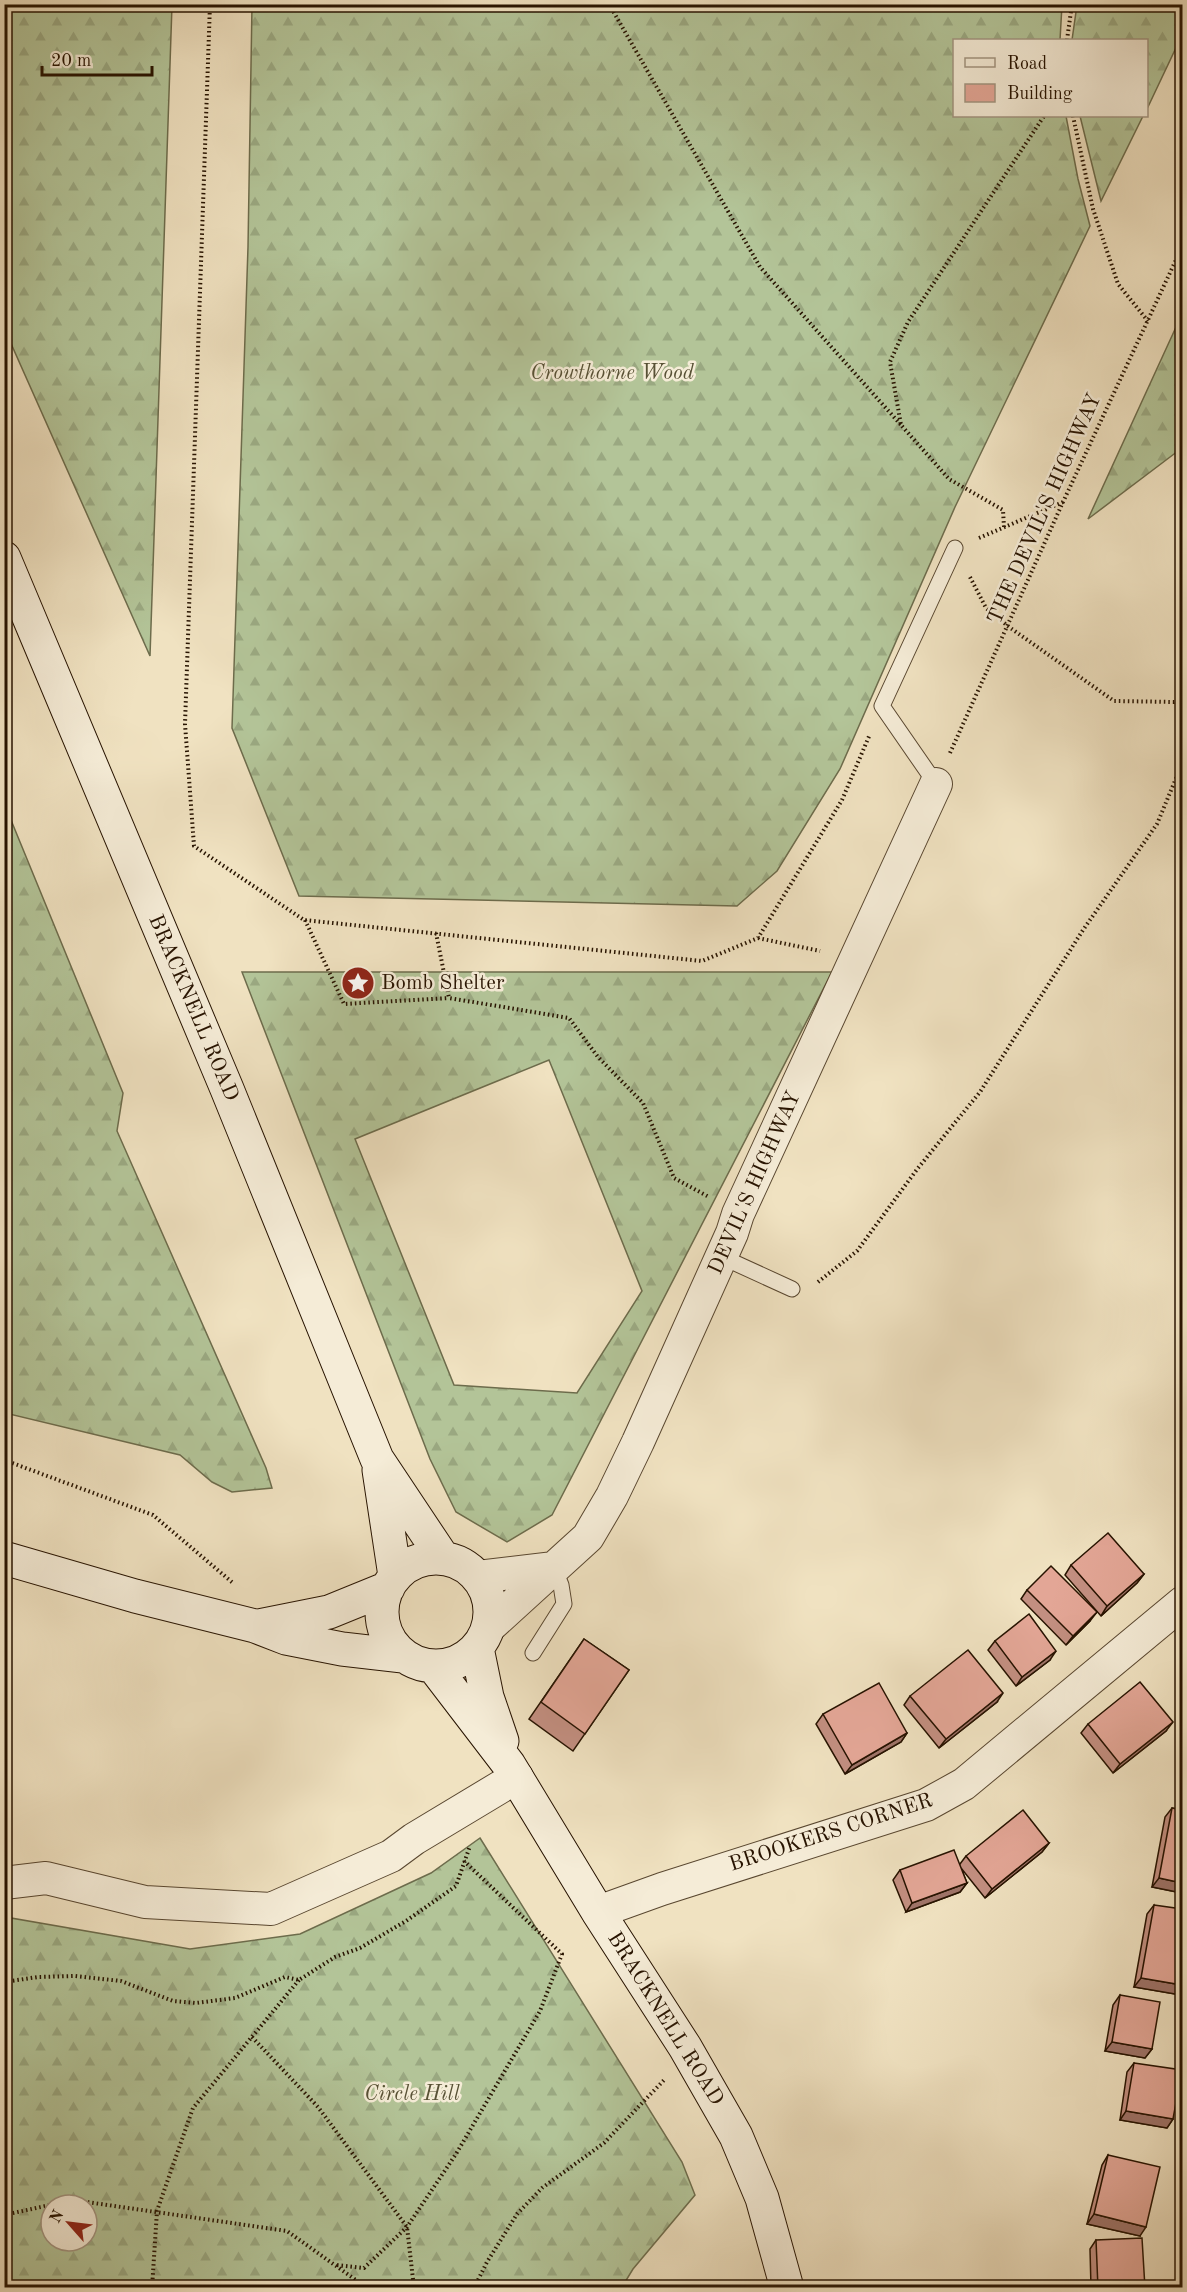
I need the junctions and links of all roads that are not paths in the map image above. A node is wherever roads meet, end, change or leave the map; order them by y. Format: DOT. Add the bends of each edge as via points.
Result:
graph roads {
  1 [pos="955,548"];
  2 [pos="4,558"];
  3 [pos="936,784"];
  4 [pos="722,1257"];
  5 [pos="792,1289"];
  6 [pos="377,1460"];
  7 [pos="4,1558"];
  8 [pos="443,1558"];
  9 [pos="554,1568"];
  10 [pos="478,1577"];
  11 [pos="392,1582"];
  12 [pos="1182,1603"];
  13 [pos="255,1626"];
  14 [pos="483,1638"];
  15 [pos="533,1653"];
  16 [pos="403,1656"];
  17 [pos="434,1667"];
  18 [pos="513,1771"];
  19 [pos="4,1883"];
  20 [pos="598,1912"];
  21 [pos="788,2288"];
  1 -- 3 [label="lane" via="882,706"];
  2 -- 6 [label="main road, BRACKNELL ROAD" via="227,1089"];
  3 -- 4 [label="street, DEVIL'S HIGHWAY" via="738,1214"];
  4 -- 5 [label="lane"];
  4 -- 9 [label="street, DEVIL'S HIGHWAY" via="612,1496 588,1537"];
  6 -- 8 [label="main road, BRACKNELL ROAD"];
  6 -- 11 [label="main road, BRACKNELL ROAD"];
  7 -- 13 [label="main road"];
  8 -- 10 [label="main road" via="468,1568"];
  8 -- 11 [label="main road" via="409,1565"];
  9 -- 10 [label="street"];
  9 -- 14 [label="street, DEVIL'S HIGHWAY"];
  9 -- 15 [label="lane" via="564,1604"];
  10 -- 14 [label="main road" via="490,1610"];
  11 -- 13 [label="main road" via="329,1612"];
  11 -- 16 [label="main road" via="382,1606 383,1624 390,1642"];
  12 -- 20 [label="street, BROOKERS CORNER" via="964,1784 926,1805"];
  13 -- 16 [label="main road" via="317,1645"];
  14 -- 17 [label="main road" via="464,1659"];
  14 -- 18 [label="main road, BRACKNELL ROAD" via="487,1697"];
  16 -- 17 [label="main road"];
  17 -- 18 [label="main road, BRACKNELL ROAD"];
  18 -- 19 [label="street" via="487,1794 391,1857 271,1909 145,1902 46,1878"];
  18 -- 20 [label="main road, BRACKNELL ROAD"];
  20 -- 21 [label="main road, BRACKNELL ROAD" via="685,2047 736,2136 762,2198"];
}
